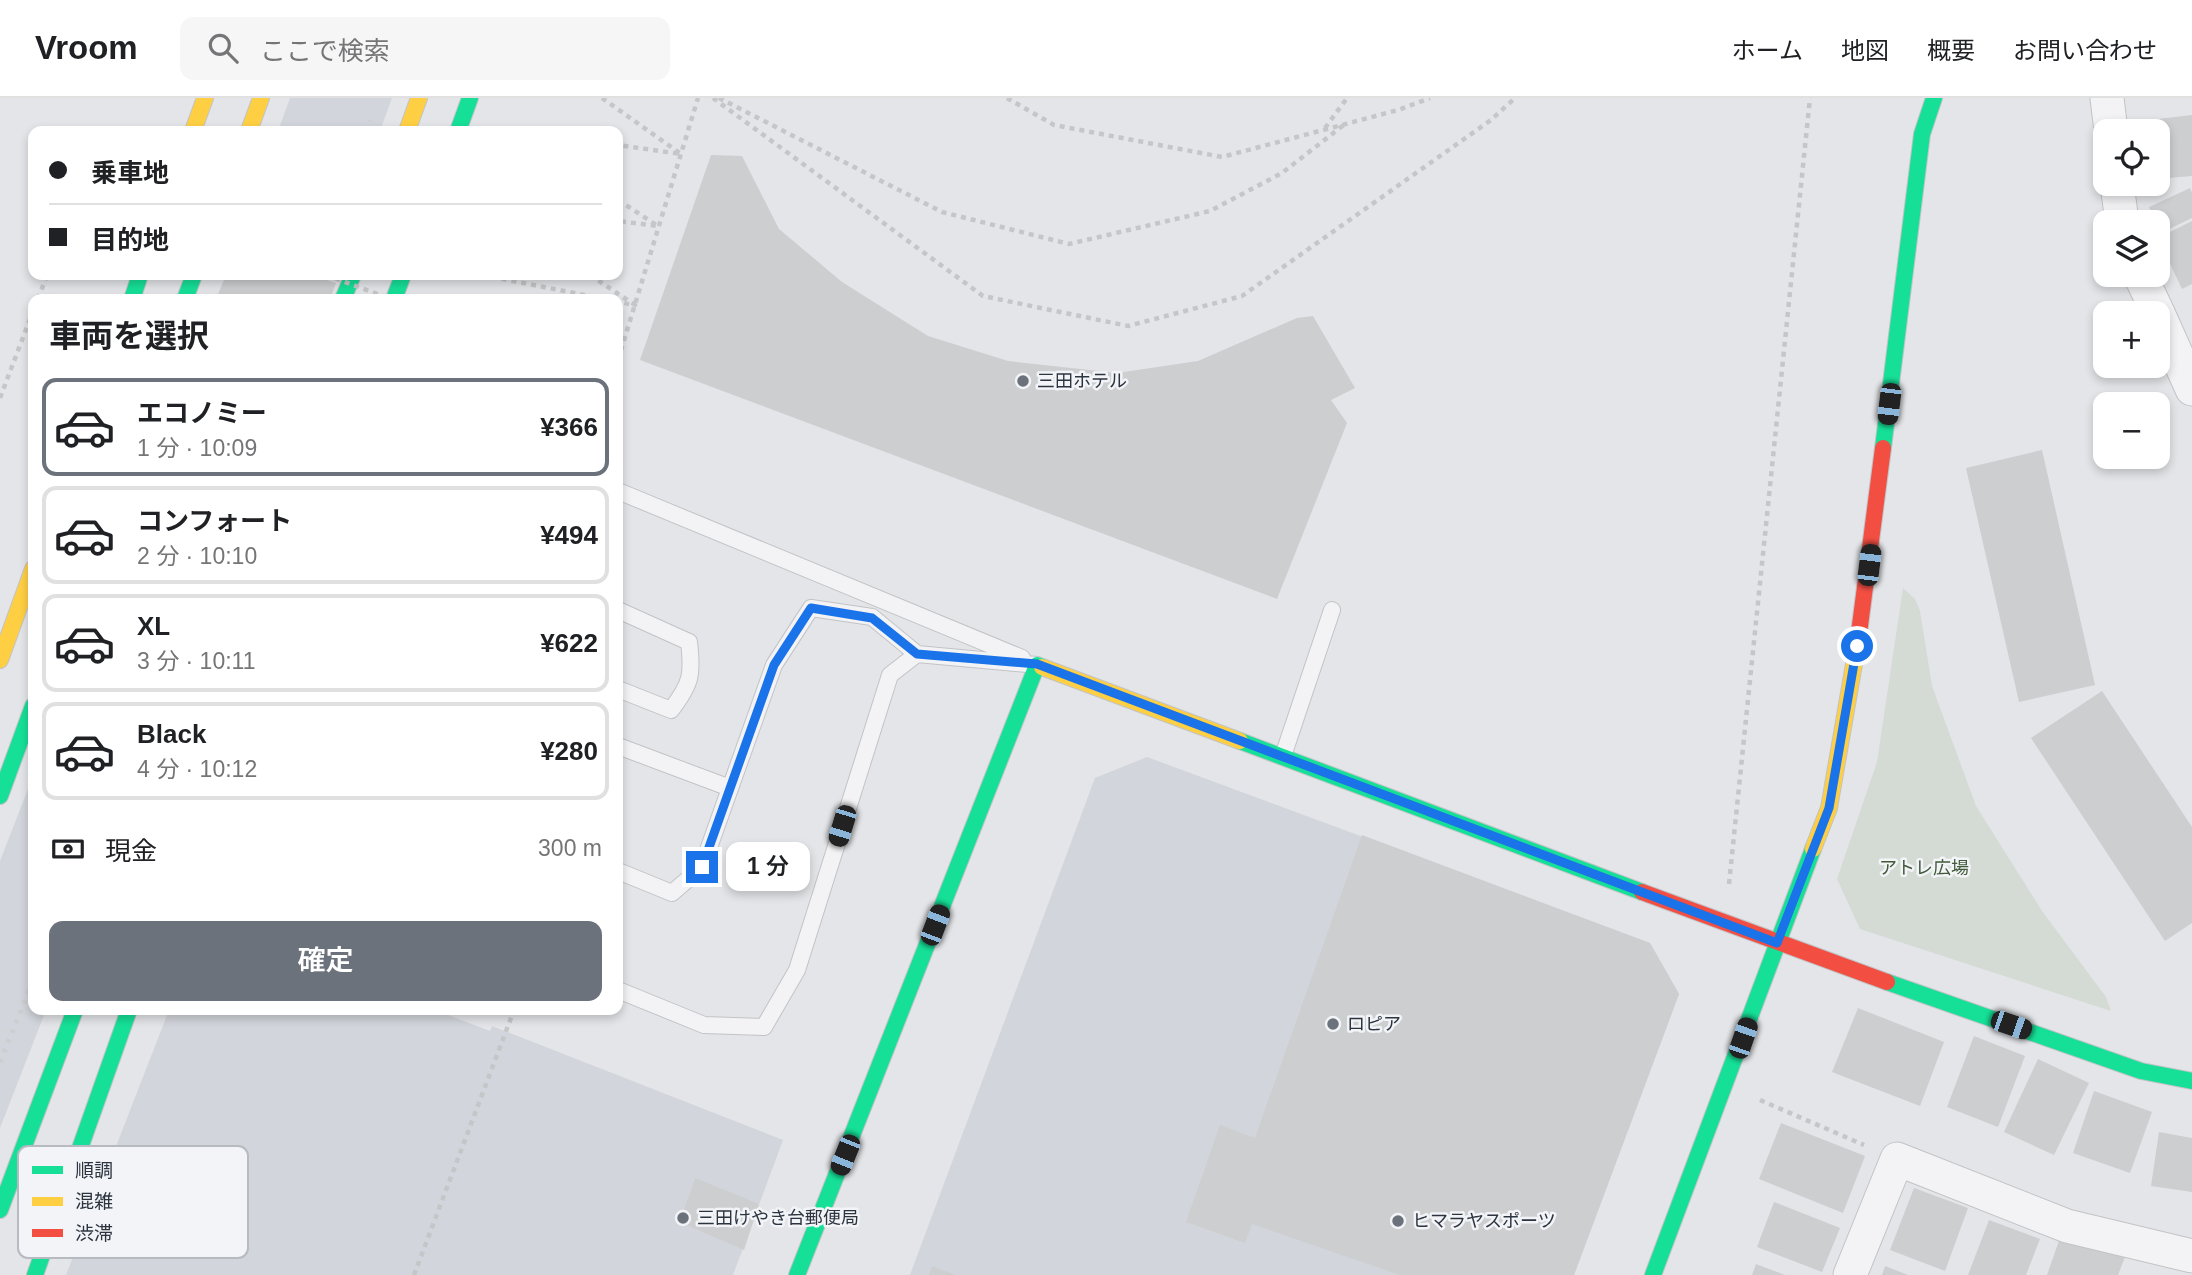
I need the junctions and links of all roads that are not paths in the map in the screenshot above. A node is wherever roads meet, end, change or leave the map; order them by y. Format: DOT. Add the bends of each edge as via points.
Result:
graph roads {
  1 [pos="205,98"];
  2 [pos="261,98"];
  3 [pos="419,98"];
  4 [pos="470,98"];
  5 [pos="1934,98"];
  6 [pos="2107,98"];
  7 [pos="2110,119"];
  8 [pos="195,126"];
  9 [pos="251,126"];
  10 [pos="409,126"];
  11 [pos="459,126"];
  12 [pos="2170,340"];
  13 [pos="2192,389"];
  14 [pos="623,493"];
  15 [pos="28,583"];
  16 [pos="1332,610"];
  17 [pos="623,612"];
  18 [pos="917,654"];
  19 [pos="0,660"];
  20 [pos="1037,664"];
  21 [pos="623,691"];
  22 [pos="28,720"];
  23 [pos="623,748"];
  24 [pos="1283,757"];
  25 [pos="730,788"];
  26 [pos="0,796"];
  27 [pos="623,874"];
  28 [pos="1777,943"];
  29 [pos="623,992"];
  30 [pos="73,1015"];
  31 [pos="127,1015"];
  32 [pos="2192,1081"];
  33 [pos="24,1146"];
  34 [pos="81,1146"];
  35 [pos="18,1162"];
  36 [pos="0,1210"];
  37 [pos="2192,1256"];
  38 [pos="41,1258"];
  39 [pos="35,1275"];
  40 [pos="797,1275"];
  41 [pos="1653,1275"];
  42 [pos="1850,1275"];
  1 -- 8 [label="street"];
  2 -- 9 [label="street"];
  3 -- 10 [label="street"];
  4 -- 11 [label="street"];
  5 -- 28 [label="street" via="1922,134 1862,619 1829,808"];
  6 -- 7 [label="street"];
  12 -- 13 [label="street"];
  14 -- 20 [label="lane"];
  15 -- 19 [label="street"];
  16 -- 24 [label="lane"];
  17 -- 21 [label="lane" via="689,642 691,657 688,687 671,710"];
  18 -- 20 [label="lane"];
  18 -- 25 [label="lane" via="872,618 811,608 774,665"];
  18 -- 29 [label="lane" via="890,675 797,970 764,1027 704,1025"];
  20 -- 24 [label="street"];
  20 -- 40 [label="street"];
  22 -- 26 [label="street"];
  23 -- 25 [label="lane"];
  24 -- 28 [label="street"];
  25 -- 27 [label="lane" via="702,867 672,893"];
  28 -- 32 [label="street" via="2141,1071"];
  28 -- 41 [label="street"];
  30 -- 33 [label="street"];
  31 -- 34 [label="street"];
  35 -- 36 [label="street"];
  37 -- 42 [label="street" via="2067,1226 1897,1160"];
  38 -- 39 [label="street"];
}
